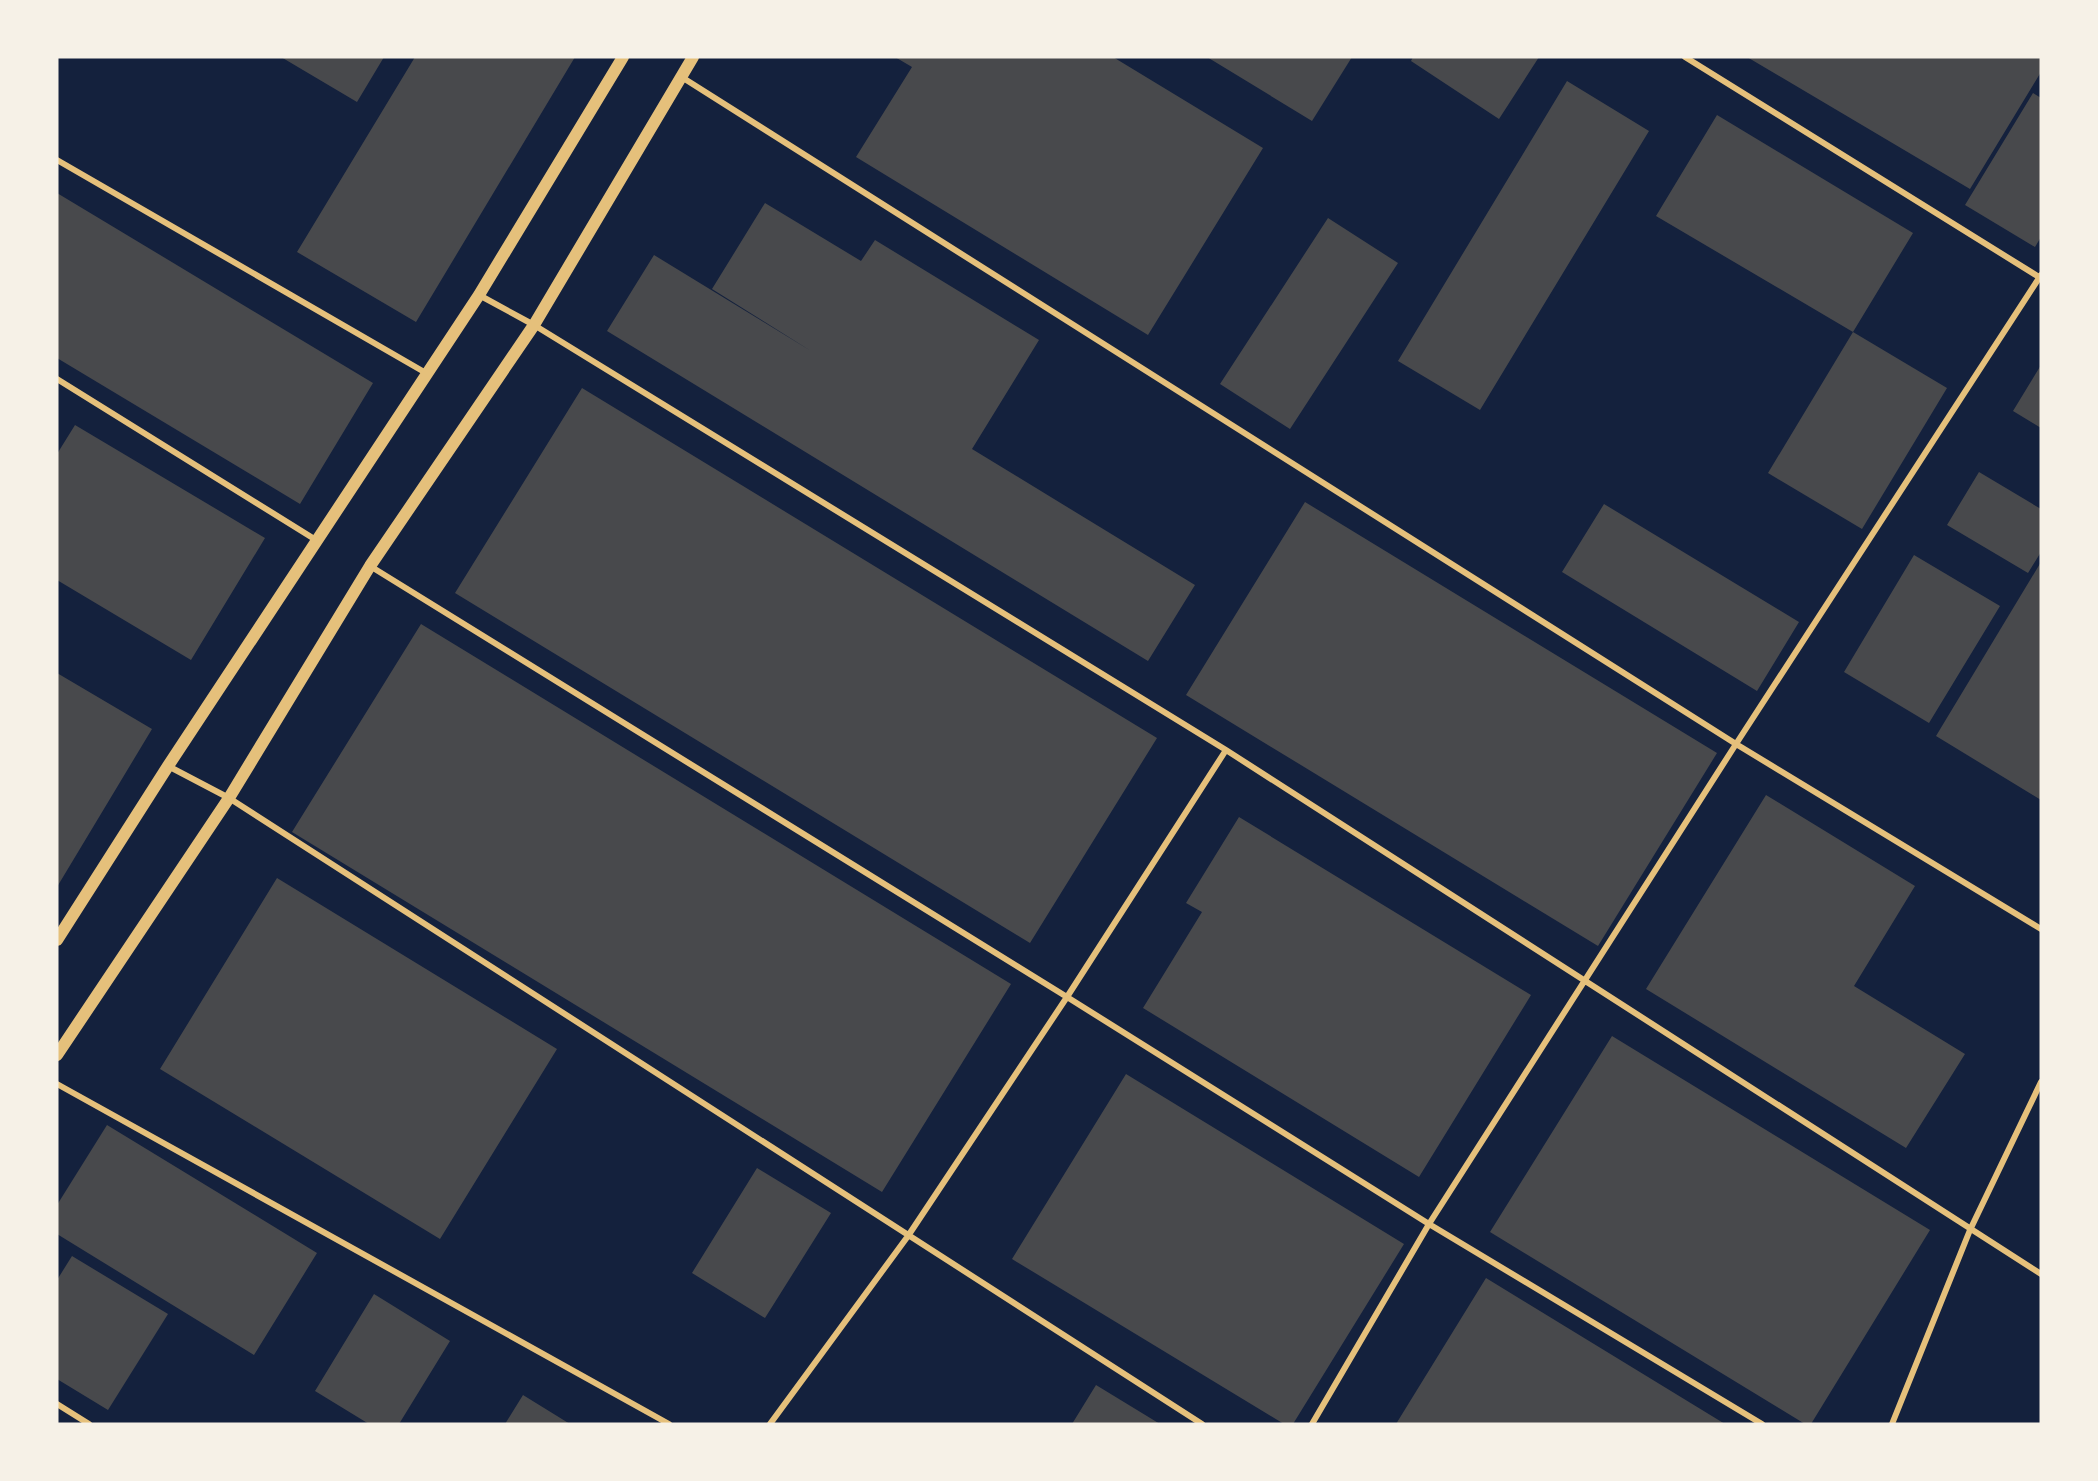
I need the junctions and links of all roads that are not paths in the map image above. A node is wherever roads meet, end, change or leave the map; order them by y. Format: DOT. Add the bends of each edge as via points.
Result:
graph roads {
  1 [pos="623,57"];
  2 [pos="693,57"];
  3 [pos="1685,57"];
  4 [pos="680,76"];
  5 [pos="57,160"];
  6 [pos="2040,276"];
  7 [pos="478,295"];
  8 [pos="534,325"];
  9 [pos="426,373"];
  10 [pos="57,379"];
  11 [pos="317,541"];
  12 [pos="370,566"];
  13 [pos="1736,744"];
  14 [pos="1226,750"];
  15 [pos="168,766"];
  16 [pos="229,798"];
  17 [pos="2041,930"];
  18 [pos="57,940"];
  19 [pos="1585,980"];
  20 [pos="1068,997"];
  21 [pos="57,1055"];
  22 [pos="2041,1082"];
  23 [pos="57,1084"];
  24 [pos="1429,1224"];
  25 [pos="1970,1230"];
  26 [pos="908,1236"];
  27 [pos="2041,1274"];
  28 [pos="57,1404"];
  29 [pos="89,1424"];
  30 [pos="669,1424"];
  31 [pos="770,1424"];
  32 [pos="1202,1424"];
  33 [pos="1312,1424"];
  34 [pos="1762,1424"];
  35 [pos="1892,1424"];
  1 -- 7 [label="main road"];
  2 -- 4 [label="main road"];
  3 -- 6 [label="street"];
  4 -- 8 [label="main road"];
  4 -- 13 [label="street"];
  5 -- 9 [label="street"];
  6 -- 13 [label="street"];
  7 -- 8 [label="street"];
  7 -- 9 [label="main road"];
  8 -- 12 [label="main road"];
  8 -- 14 [label="street"];
  9 -- 11 [label="main road"];
  10 -- 11 [label="street"];
  11 -- 15 [label="main road"];
  12 -- 16 [label="main road"];
  12 -- 20 [label="street"];
  13 -- 17 [label="street"];
  13 -- 19 [label="street"];
  14 -- 19 [label="street"];
  14 -- 20 [label="street"];
  15 -- 16 [label="street"];
  15 -- 18 [label="main road"];
  16 -- 21 [label="main road"];
  16 -- 26 [label="street"];
  19 -- 24 [label="street"];
  19 -- 25 [label="street"];
  20 -- 24 [label="street"];
  20 -- 26 [label="street"];
  22 -- 25 [label="street"];
  23 -- 30 [label="street"];
  24 -- 33 [label="street"];
  24 -- 34 [label="street"];
  25 -- 27 [label="street"];
  25 -- 35 [label="street"];
  26 -- 31 [label="street"];
  26 -- 32 [label="street"];
  28 -- 29 [label="street"];
}
